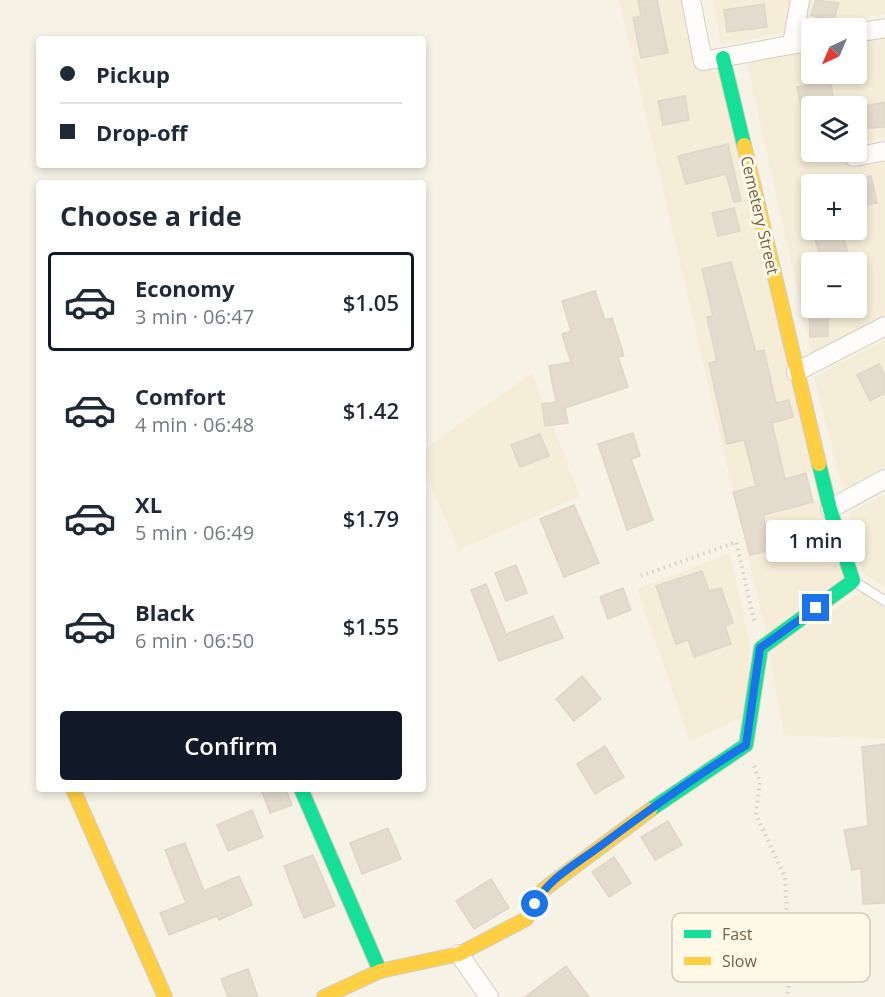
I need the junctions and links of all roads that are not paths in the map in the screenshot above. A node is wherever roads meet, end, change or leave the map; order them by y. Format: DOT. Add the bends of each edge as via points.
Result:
graph roads {
  1 [pos="691,0"];
  2 [pos="800,0"];
  3 [pos="885,28"];
  4 [pos="867,31"];
  5 [pos="801,43"];
  6 [pos="792,44"];
  7 [pos="723,58"];
  8 [pos="885,151"];
  9 [pos="867,154"];
  10 [pos="885,327"];
  11 [pos="796,372"];
  12 [pos="885,479"];
  13 [pos="830,509"];
  14 [pos="853,581"];
  15 [pos="885,601"];
  16 [pos="74,792"];
  17 [pos="302,792"];
  18 [pos="459,954"];
  19 [pos="380,970"];
  20 [pos="165,997"];
  21 [pos="324,997"];
  22 [pos="489,997"];
  1 -- 7 [label="street" via="703,61"];
  2 -- 6 [label="street"];
  3 -- 4 [label="street"];
  5 -- 6 [label="street"];
  6 -- 7 [label="street"];
  7 -- 11 [label="street, Cemetery Street"];
  8 -- 9 [label="street"];
  10 -- 11 [label="street"];
  11 -- 13 [label="street, Cemetery Street"];
  12 -- 13 [label="street"];
  13 -- 14 [label="street, Cemetery Street"];
  14 -- 15 [label="lane"];
  14 -- 18 [label="street" via="760,648 746,745 676,790 543,890 526,919"];
  16 -- 20 [label="street"];
  17 -- 19 [label="street"];
  18 -- 19 [label="street"];
  18 -- 22 [label="street"];
  19 -- 21 [label="street"];
}
